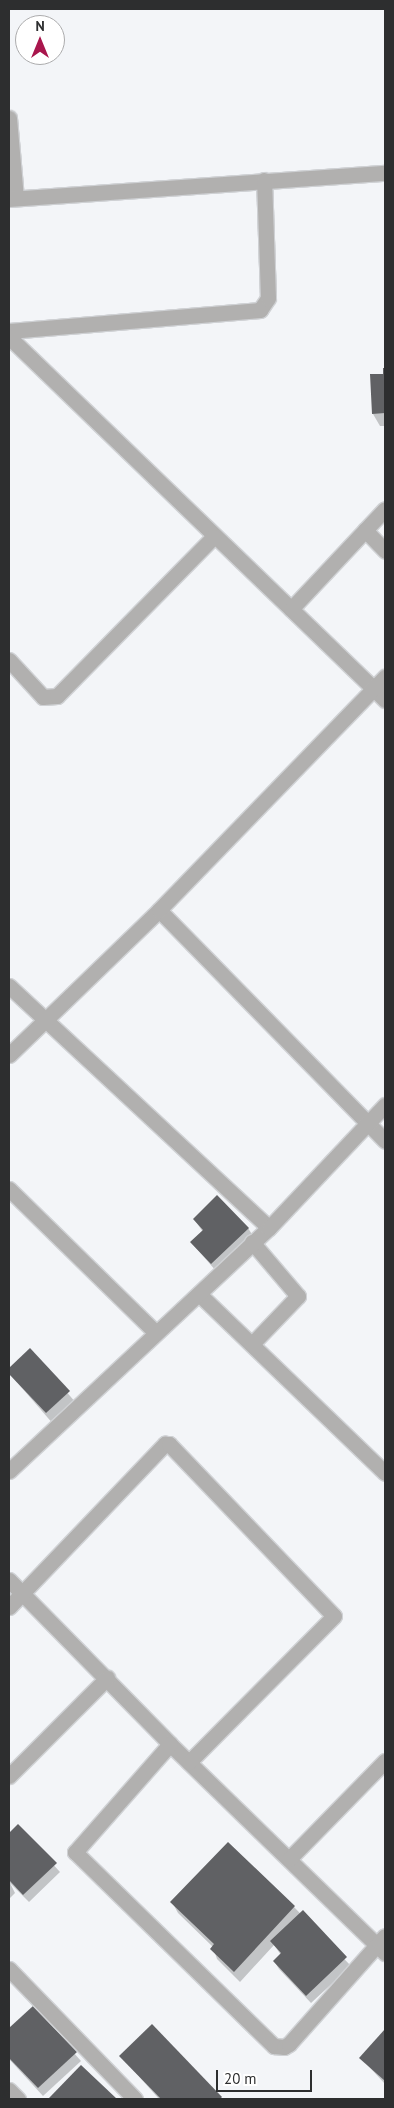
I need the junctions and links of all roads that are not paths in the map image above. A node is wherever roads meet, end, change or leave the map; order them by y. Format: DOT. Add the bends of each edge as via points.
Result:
graph roads {
  1 [pos="9,118"];
  2 [pos="385,173"];
  3 [pos="264,180"];
  4 [pos="12,199"];
  5 [pos="9,331"];
  6 [pos="9,337"];
  7 [pos="385,509"];
  8 [pos="365,530"];
  9 [pos="213,537"];
  10 [pos="385,551"];
  11 [pos="291,609"];
  12 [pos="10,664"];
  13 [pos="385,677"];
  14 [pos="373,688"];
  15 [pos="385,700"];
  16 [pos="159,910"];
  17 [pos="9,986"];
  18 [pos="42,1020"];
  19 [pos="9,1055"];
  20 [pos="385,1105"];
  21 [pos="367,1124"];
  22 [pos="385,1141"];
  23 [pos="9,1189"];
  24 [pos="269,1228"];
  25 [pos="252,1242"];
  26 [pos="200,1294"];
  27 [pos="155,1332"];
  28 [pos="253,1343"];
  29 [pos="9,1471"];
  30 [pos="385,1473"];
  31 [pos="9,1580"];
  32 [pos="22,1594"];
  33 [pos="9,1607"];
  34 [pos="106,1678"];
  35 [pos="170,1744"];
  36 [pos="385,1761"];
  37 [pos="189,1762"];
  38 [pos="9,1776"];
  39 [pos="289,1859"];
  40 [pos="383,1945"];
  41 [pos="9,1969"];
  42 [pos="9,2090"];
  43 [pos="18,2099"];
  44 [pos="135,2099"];
  1 -- 4 [label="street"];
  2 -- 3 [label="street"];
  3 -- 4 [label="street"];
  3 -- 5 [label="street" via="268,298 260,310"];
  6 -- 9 [label="street"];
  7 -- 8 [label="street"];
  8 -- 10 [label="street"];
  8 -- 11 [label="street"];
  9 -- 11 [label="street"];
  9 -- 12 [label="street" via="56,696 43,698"];
  11 -- 14 [label="street"];
  13 -- 14 [label="street"];
  14 -- 15 [label="street"];
  14 -- 16 [label="street"];
  16 -- 18 [label="street"];
  16 -- 21 [label="street"];
  17 -- 18 [label="street"];
  18 -- 19 [label="street"];
  18 -- 24 [label="street"];
  20 -- 21 [label="street"];
  21 -- 22 [label="street"];
  21 -- 24 [label="street"];
  23 -- 27 [label="street"];
  24 -- 25 [label="street"];
  25 -- 26 [label="street"];
  25 -- 28 [label="street" via="298,1296"];
  26 -- 27 [label="street"];
  26 -- 28 [label="street"];
  27 -- 29 [label="street"];
  28 -- 30 [label="street"];
  31 -- 32 [label="street"];
  32 -- 33 [label="street"];
  32 -- 34 [label="street"];
  32 -- 37 [label="street" via="165,1444 169,1444 334,1616"];
  34 -- 35 [label="street"];
  34 -- 38 [label="street"];
  35 -- 37 [label="street"];
  35 -- 40 [label="street" via="75,1848 75,1852 274,2046 284,2047"];
  36 -- 39 [label="street"];
  37 -- 39 [label="street"];
  39 -- 40 [label="street"];
  41 -- 44 [label="street"];
  42 -- 43 [label="street"];
}
